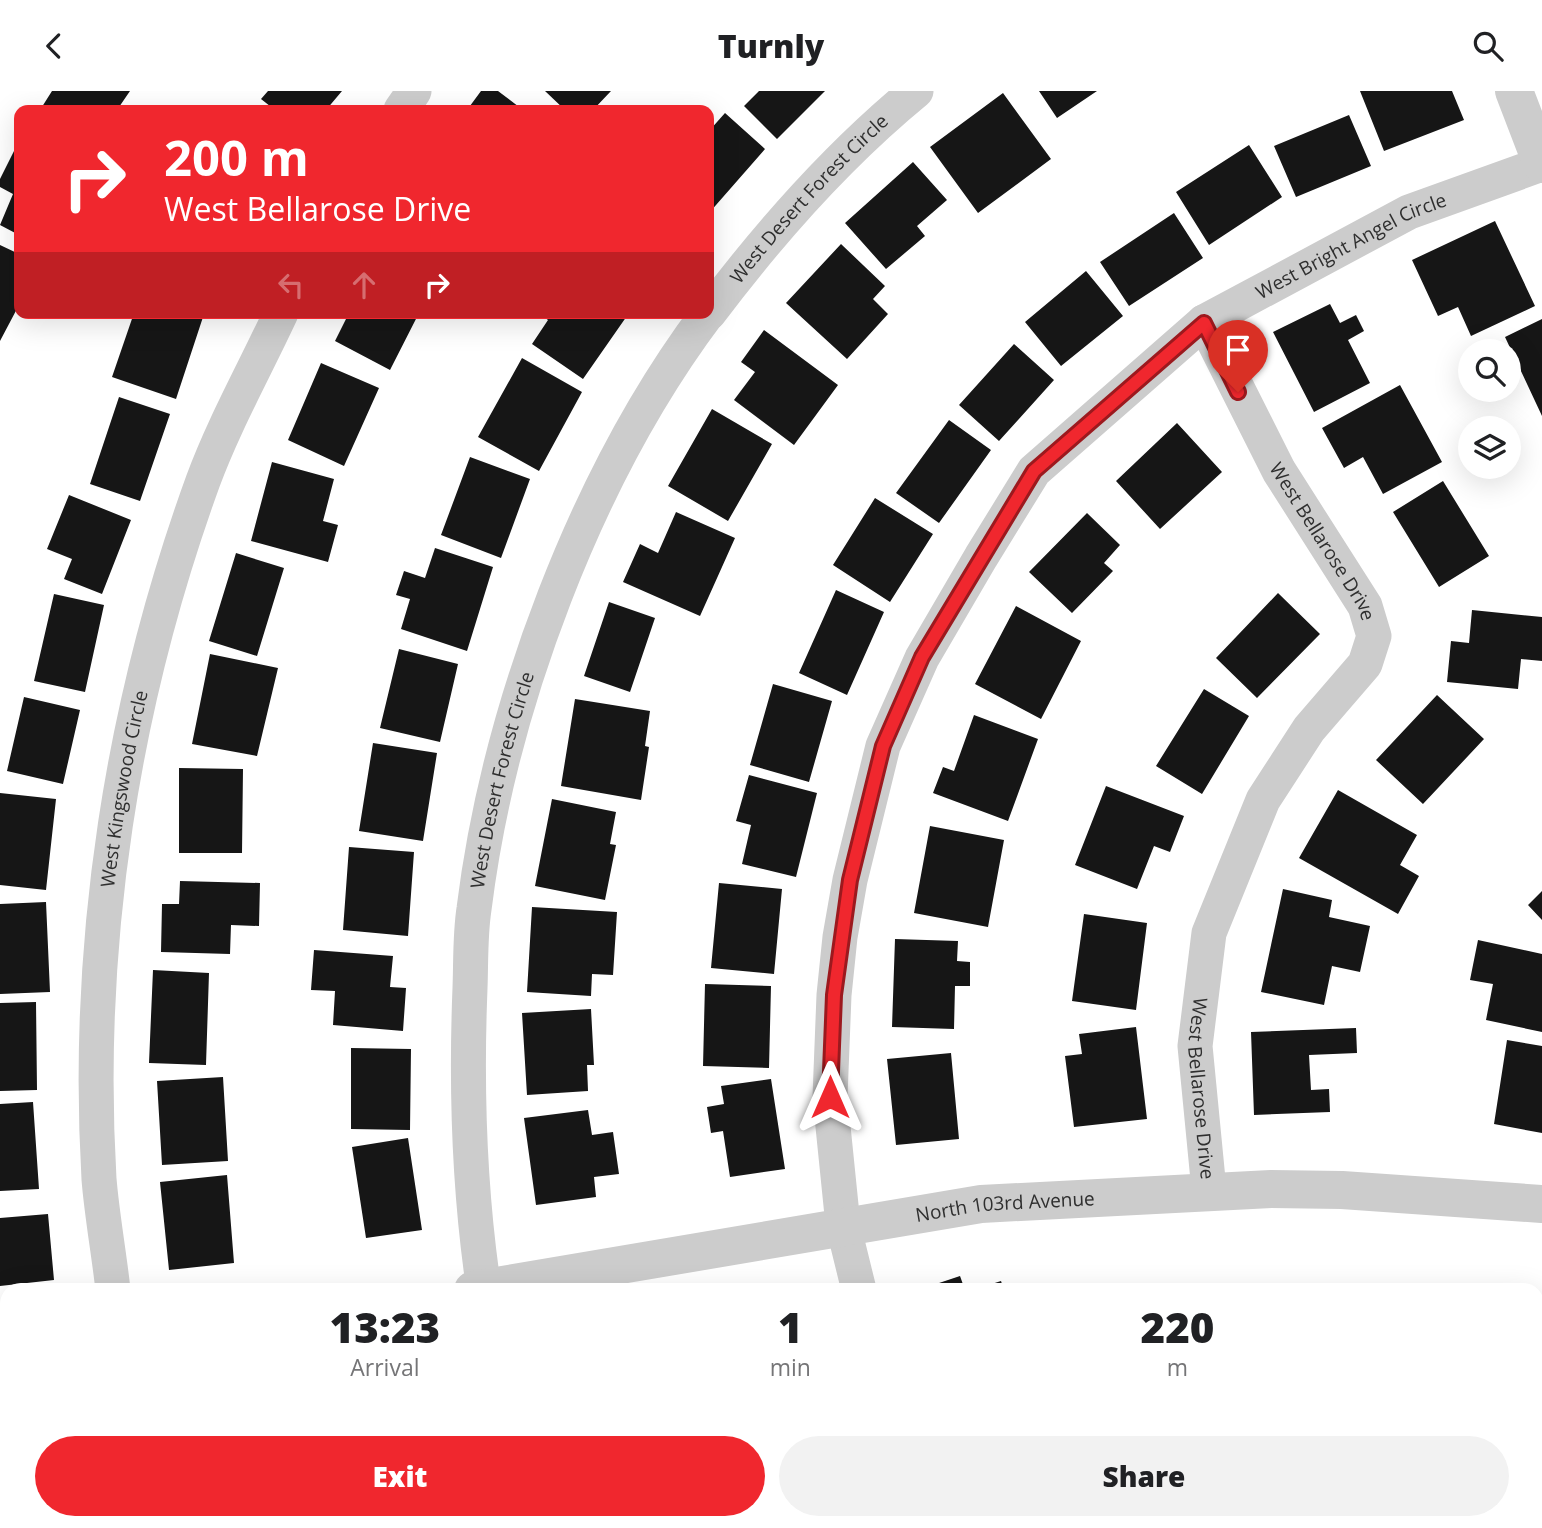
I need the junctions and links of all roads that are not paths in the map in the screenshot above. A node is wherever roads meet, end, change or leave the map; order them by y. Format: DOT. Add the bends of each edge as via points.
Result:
graph roads {
  1 [pos="916,91"];
  2 [pos="1514,91"];
  3 [pos="1542,164"];
  4 [pos="714,306"];
  5 [pos="278,319"];
  6 [pos="705,319"];
  7 [pos="1204,323"];
  8 [pos="1209,1190"];
  9 [pos="1542,1204"];
  10 [pos="843,1225"];
  11 [pos="112,1283"];
  12 [pos="480,1283"];
  13 [pos="514,1283"];
  14 [pos="857,1283"];
  1 -- 4 [label="street, West Desert Forest Circle" via="875,125 757,248"];
  2 -- 3 [label="street"];
  3 -- 7 [label="street, West Bright Angel Circle" via="1409,212"];
  5 -- 11 [label="street, West Kingswood Circle" via="203,479 148,653 113,828 97,996 99,1180"];
  6 -- 12 [label="street, West Desert Forest Circle" via="627,441 573,551 534,653 499,779 474,910 467,1056"];
  7 -- 8 [label="street, West Bellarose Drive" via="1279,471 1365,606 1374,636 1366,664 1309,729 1263,800 1209,933 1195,1047"];
  7 -- 10 [label="street, West Bright Angel Circle" via="1034,471 922,657 883,746 850,880 834,995 830,1097"];
  8 -- 9 [label="street, North 103rd Avenue" via="1342,1190"];
  8 -- 10 [label="street, North 103rd Avenue" via="981,1204"];
  10 -- 13 [label="street, North 103rd Avenue"];
  10 -- 14 [label="street, West Bright Angel Circle"];
}
